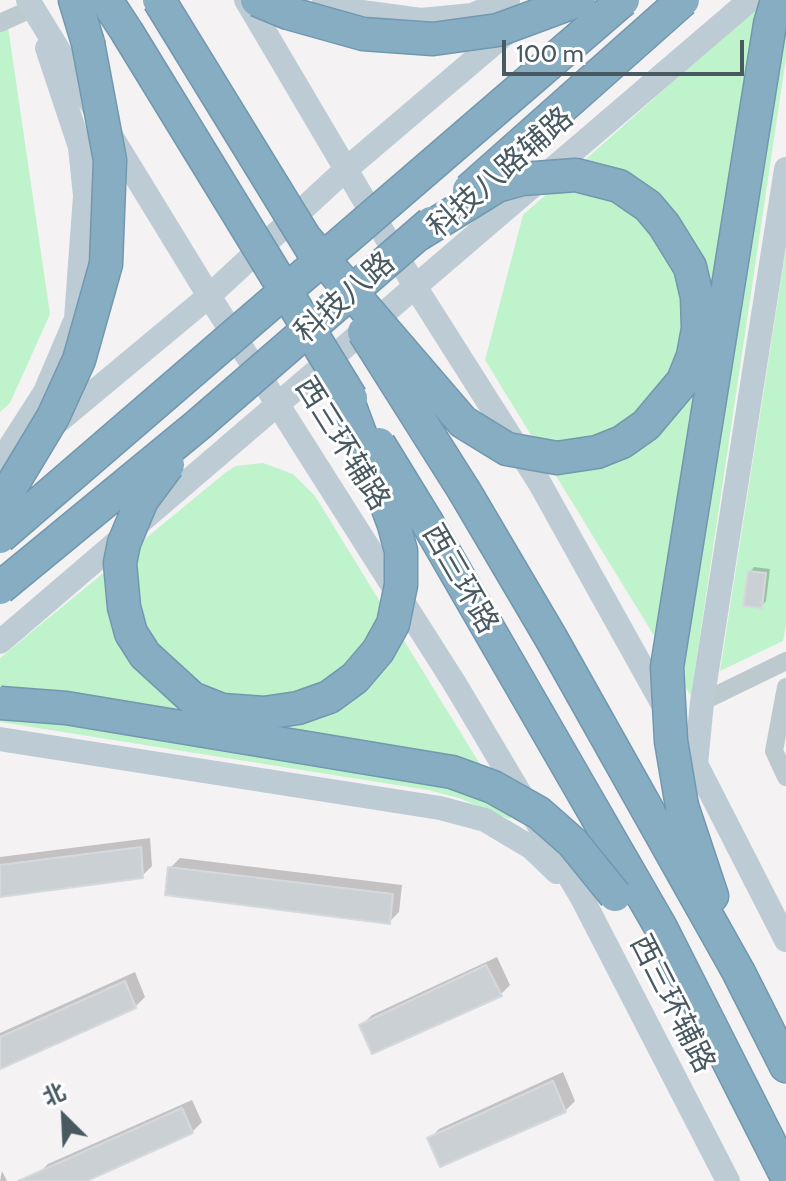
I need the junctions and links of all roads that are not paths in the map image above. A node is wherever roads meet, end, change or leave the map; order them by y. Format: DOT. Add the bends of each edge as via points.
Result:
graph roads {
  1 [pos="75,0"];
  2 [pos="106,0"];
  3 [pos="159,0"];
  4 [pos="246,0"];
  5 [pos="257,0"];
  6 [pos="324,0"];
  7 [pos="508,0"];
  8 [pos="544,0"];
  9 [pos="579,0"];
  10 [pos="623,0"];
  11 [pos="683,0"];
  12 [pos="750,0"];
  13 [pos="777,0"];
  14 [pos="31,4"];
  15 [pos="0,23"];
  16 [pos="786,169"];
  17 [pos="344,171"];
  18 [pos="416,236"];
  19 [pos="305,238"];
  20 [pos="416,288"];
  21 [pos="209,296"];
  22 [pos="341,382"];
  23 [pos="280,404"];
  24 [pos="198,425"];
  25 [pos="0,462"];
  26 [pos="0,470"];
  27 [pos="0,505"];
  28 [pos="0,537"];
  29 [pos="0,588"];
  30 [pos="0,642"];
  31 [pos="786,661"];
  32 [pos="786,687"];
  33 [pos="702,702"];
  34 [pos="0,703"];
  35 [pos="0,739"];
  36 [pos="696,764"];
  37 [pos="786,777"];
  38 [pos="581,896"];
  39 [pos="786,940"];
  40 [pos="738,971"];
  41 [pos="718,1040"];
  42 [pos="786,1066"];
  43 [pos="786,1175"];
  44 [pos="728,1181"];
  1 -- 27 [label="highway, bridge" via="110,160 106,264 79,360 53,417"];
  2 -- 22 [label="highway, 西三环路, bridge"];
  3 -- 19 [label="highway, 西三环路, bridge"];
  4 -- 17 [label="main road"];
  5 -- 9 [label="highway, bridge" via="363,34 433,39 498,30"];
  6 -- 7 [label="main road" via="348,10 421,20 472,15"];
  8 -- 17 [label="main road"];
  10 -- 28 [label="highway, 科技八路, bridge"];
  11 -- 18 [label="highway, 科技八路, bridge"];
  12 -- 20 [label="main road, 科技八路辅路"];
  13 -- 40 [label="highway, bridge" via="667,667 682,806"];
  14 -- 15 [label="street"];
  14 -- 21 [label="main road, 西三环辅路"];
  14 -- 25 [label="main road" via="80,147 85,196 76,319 45,392"];
  16 -- 33 [label="main road"];
  17 -- 20 [label="main road"];
  17 -- 21 [label="main road"];
  18 -- 19 [label="highway, bridge" via="497,186 522,179 576,175 619,186 648,206 690,267 698,329 683,381 646,425 597,452 557,458 507,449 463,422"];
  18 -- 24 [label="highway, 科技八路, bridge"];
  19 -- 40 [label="highway, 西三环路, bridge" via="465,492"];
  20 -- 23 [label="main road, 科技八路辅路"];
  20 -- 36 [label="main road" via="539,482"];
  21 -- 23 [label="main road, 西三环辅路"];
  21 -- 26 [label="main road"];
  22 -- 24 [label="highway, bridge" via="394,525 401,585 393,624 378,651 329,697 298,708 264,713 222,710 192,698 145,655 131,633 120,585 124,543 142,500"];
  22 -- 41 [label="highway, 西三环路, bridge" via="660,926"];
  23 -- 30 [label="main road, 科技八路辅路"];
  23 -- 38 [label="main road, 西三环辅路"];
  24 -- 29 [label="highway, 科技八路, bridge"];
  31 -- 33 [label="street"];
  32 -- 37 [label="street" via="774,751"];
  33 -- 36 [label="main road"];
  34 -- 41 [label="highway, bridge" via="66,708 452,772 493,787 539,813 573,843"];
  35 -- 38 [label="main road" via="440,808 485,820 532,848"];
  36 -- 39 [label="main road"];
  38 -- 44 [label="main road, 西三环辅路"];
  40 -- 42 [label="highway, 西三环路"];
  41 -- 43 [label="highway, 西三环路"];
}
